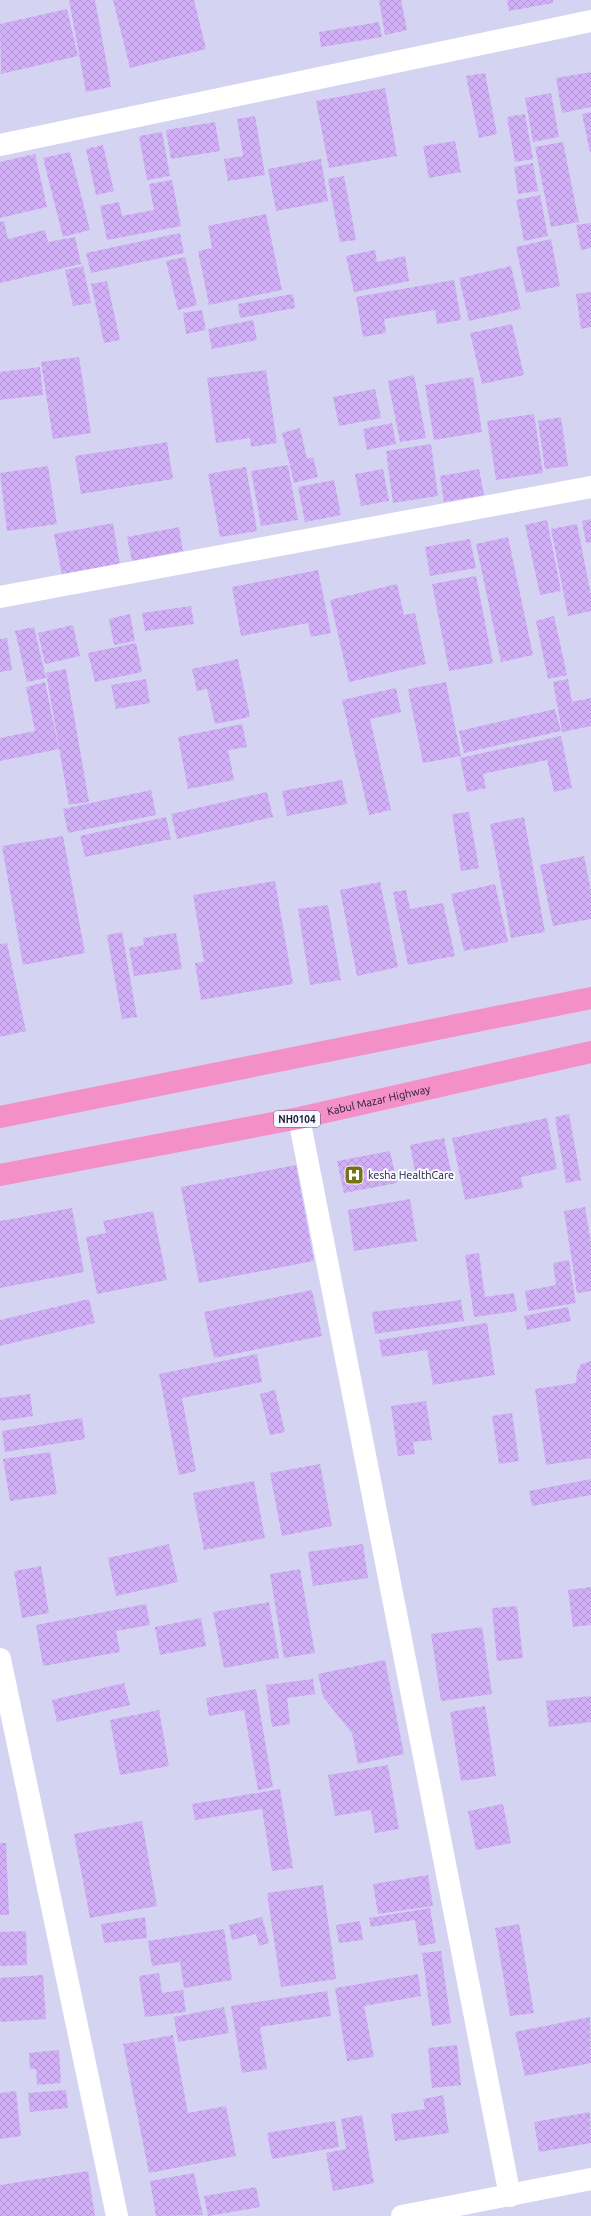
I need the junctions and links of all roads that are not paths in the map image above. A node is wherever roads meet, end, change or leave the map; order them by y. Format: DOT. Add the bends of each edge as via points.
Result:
graph roads {
  1 [pos="591,21"];
  2 [pos="0,145"];
  3 [pos="591,487"];
  4 [pos="0,597"];
  5 [pos="591,998"];
  6 [pos="591,1052"];
  7 [pos="0,1117"];
  8 [pos="299,1118"];
  9 [pos="0,1175"];
  10 [pos="0,1659"];
  11 [pos="591,2179"];
  12 [pos="510,2196"];
  13 [pos="117,2216"];
  14 [pos="402,2216"];
  1 -- 2 [label="street"];
  3 -- 4 [label="street"];
  5 -- 7 [label="highway"];
  6 -- 8 [label="highway, Kabul Mazar Highway / NH0104"];
  8 -- 9 [label="highway, Kabul Mazar Highway / NH0104"];
  8 -- 12 [label="street"];
  10 -- 13 [label="street"];
  11 -- 12 [label="street"];
  12 -- 14 [label="street"];
}
